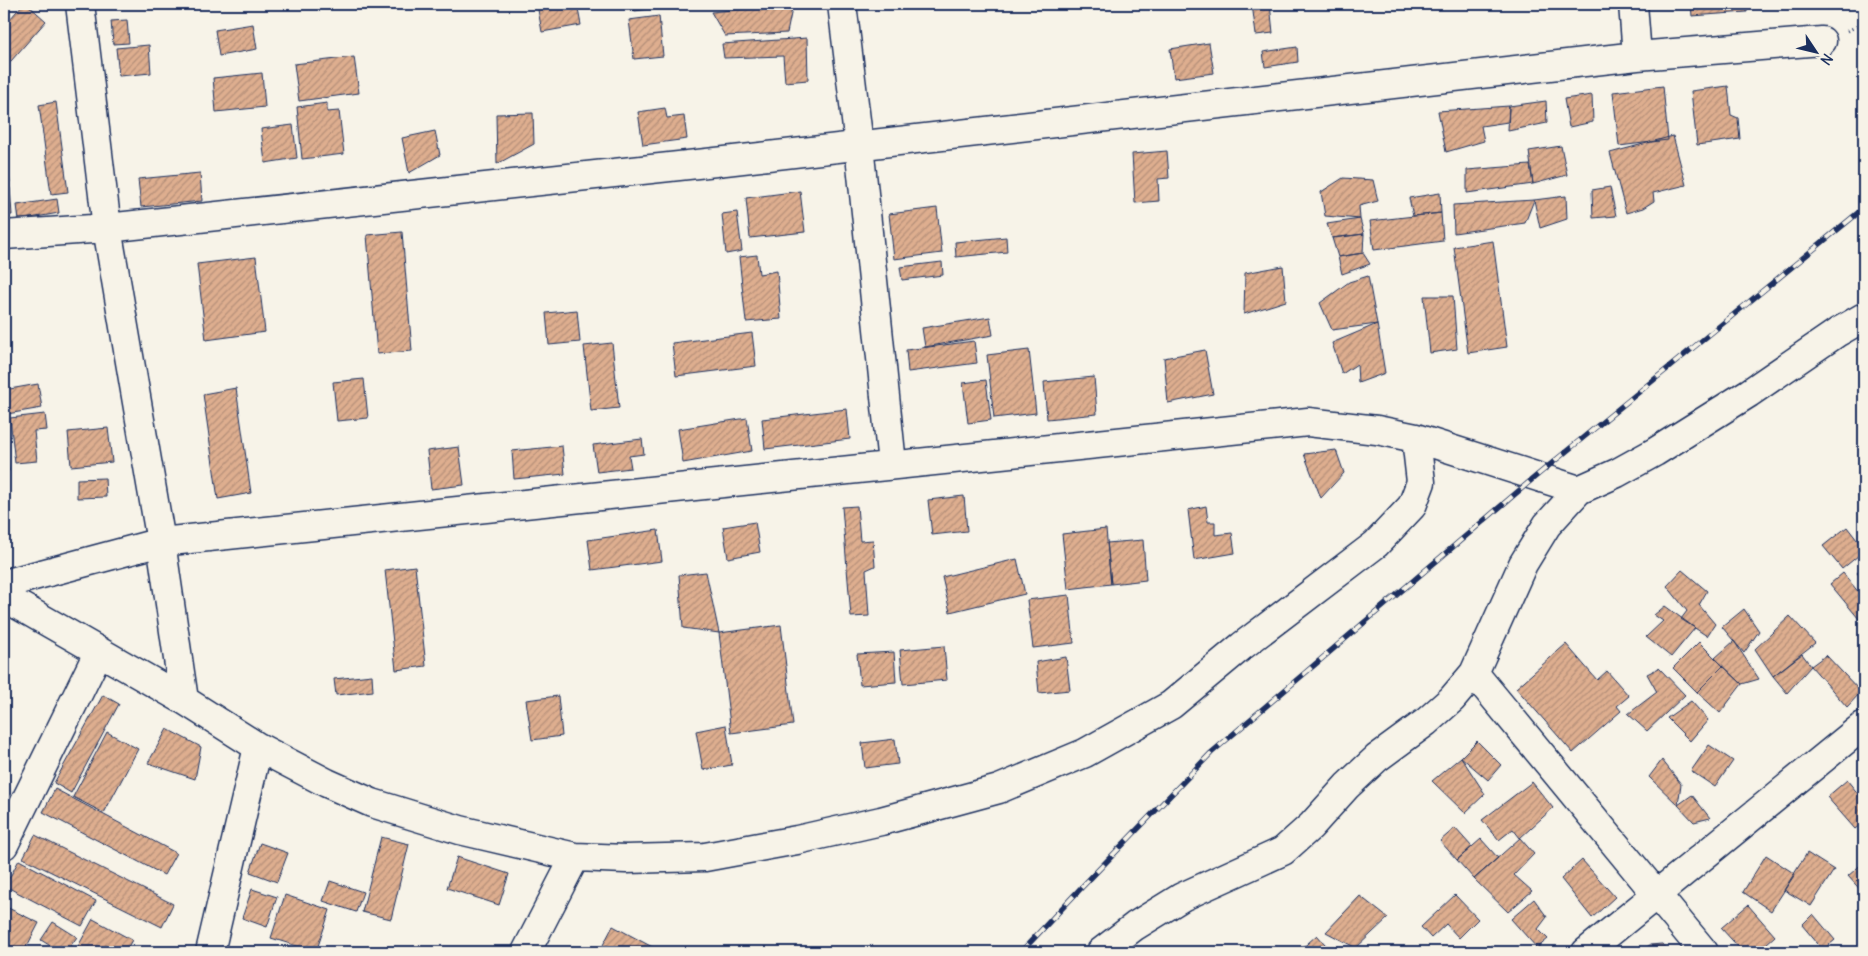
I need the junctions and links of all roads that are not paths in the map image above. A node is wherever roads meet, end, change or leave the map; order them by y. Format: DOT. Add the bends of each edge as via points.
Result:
graph roads {
  1 [pos="80,4"];
  2 [pos="842,4"];
  3 [pos="1633,4"];
  4 [pos="1822,41"];
  5 [pos="1637,56"];
  6 [pos="859,145"];
  7 [pos="107,228"];
  8 [pos="4,235"];
  9 [pos="1864,317"];
  10 [pos="1416,438"];
  11 [pos="892,464"];
  12 [pos="1579,490"];
  13 [pos="161,542"];
  14 [pos="4,584"];
  15 [pos="4,597"];
  16 [pos="99,651"];
  17 [pos="1474,673"];
  18 [pos="184,700"];
  19 [pos="1864,725"];
  20 [pos="258,747"];
  21 [pos="4,845"];
  22 [pos="575,857"];
  23 [pos="1658,894"];
  24 [pos="210,952"];
  25 [pos="526,952"];
  26 [pos="1101,952"];
  27 [pos="1586,952"];
  28 [pos="1704,952"];
  1 -- 7 [label="street"];
  2 -- 6 [label="street"];
  3 -- 5 [label="street"];
  4 -- 5 [label="street"];
  5 -- 6 [label="street"];
  6 -- 7 [label="street"];
  6 -- 11 [label="street"];
  7 -- 8 [label="street"];
  7 -- 13 [label="street"];
  9 -- 12 [label="street" via="1655,452"];
  10 -- 11 [label="street" via="1308,422"];
  10 -- 12 [label="street"];
  10 -- 22 [label="street" via="1421,482 1412,506 1376,544 1242,646 1171,705 1085,754 999,789 797,840 705,856"];
  11 -- 13 [label="street"];
  12 -- 17 [label="street" via="1547,524 1523,564"];
  13 -- 14 [label="street"];
  13 -- 18 [label="street"];
  15 -- 16 [label="street"];
  16 -- 18 [label="street"];
  16 -- 21 [label="street"];
  17 -- 23 [label="street"];
  17 -- 26 [label="street" via="1452,699 1377,758 1283,851 1182,897"];
  18 -- 20 [label="street"];
  19 -- 23 [label="street"];
  20 -- 22 [label="street" via="372,803 460,830"];
  20 -- 24 [label="street"];
  22 -- 25 [label="street"];
  23 -- 27 [label="street"];
  23 -- 28 [label="street"];
}
